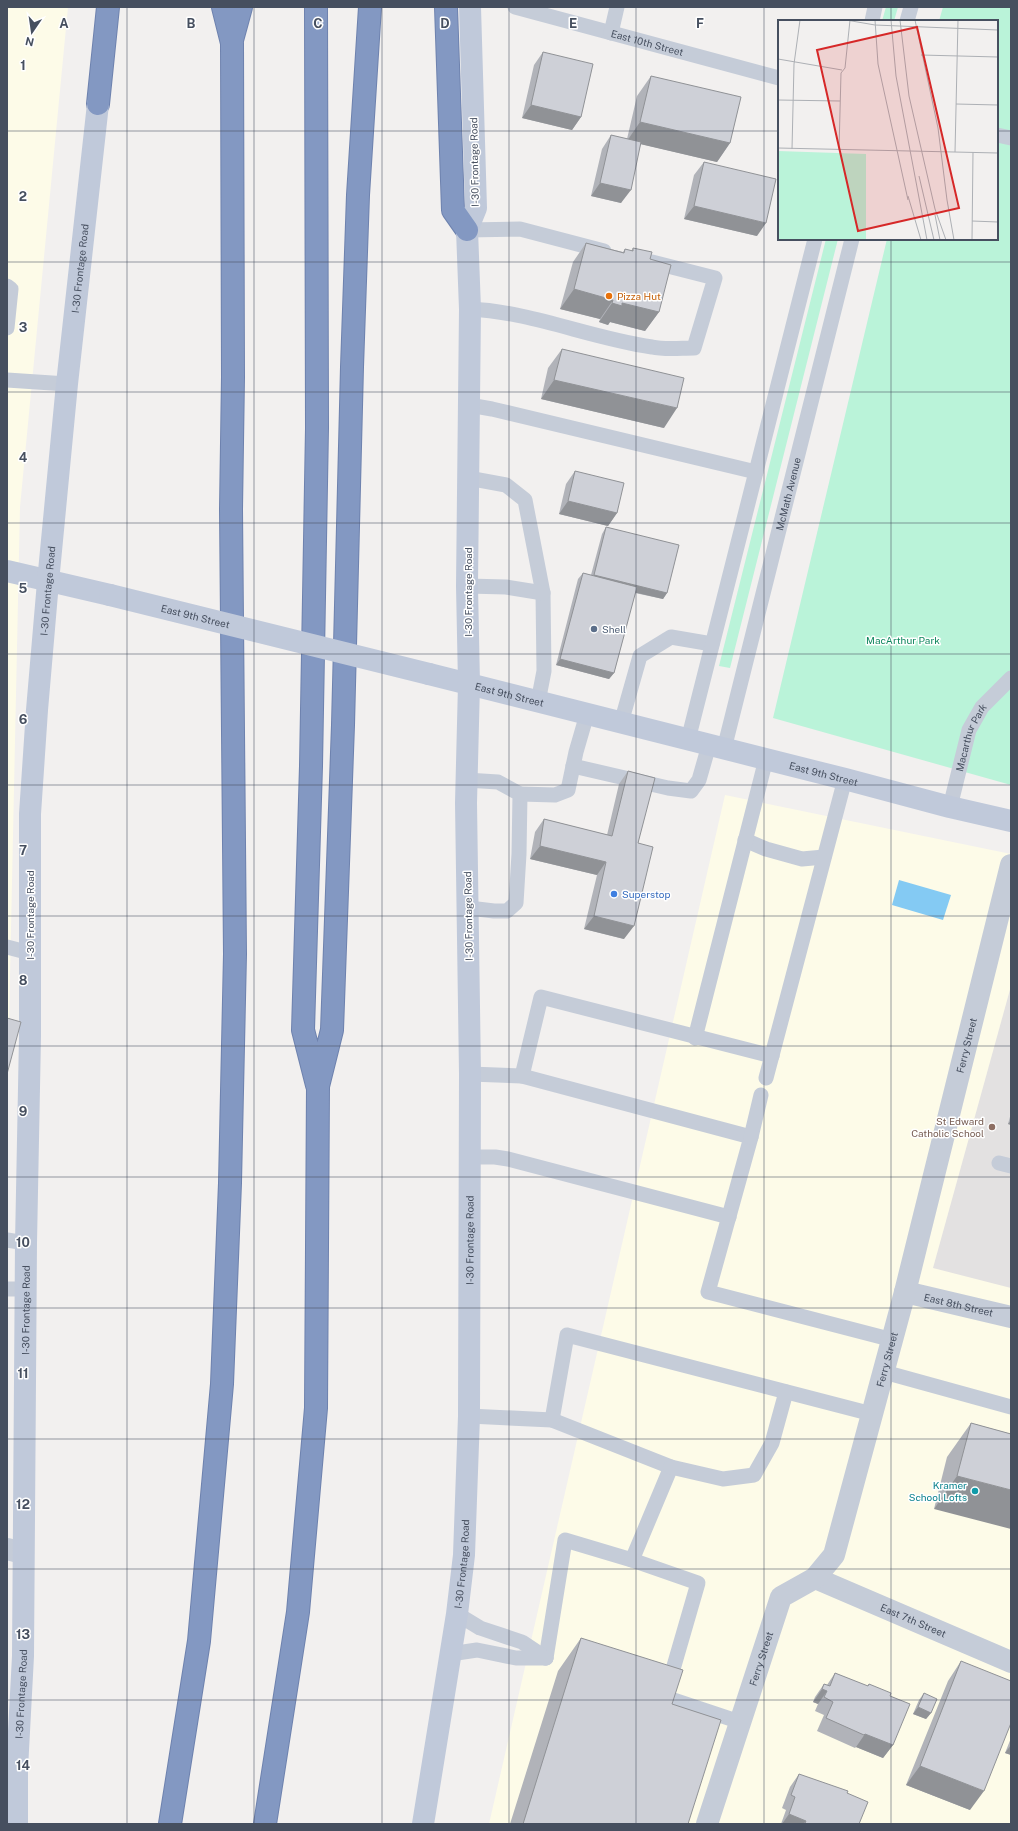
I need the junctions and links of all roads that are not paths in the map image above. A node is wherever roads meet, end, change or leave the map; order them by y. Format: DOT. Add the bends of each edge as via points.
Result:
graph roads {
  1 [pos="108,7"];
  2 [pos="223,7"];
  3 [pos="241,7"];
  4 [pos="316,7"];
  5 [pos="370,7"];
  6 [pos="446,7"];
  7 [pos="470,7"];
  8 [pos="515,7"];
  9 [pos="617,7"];
  10 [pos="875,7"];
  11 [pos="911,7"];
  12 [pos="872,20"];
  13 [pos="907,20"];
  14 [pos="611,33"];
  15 [pos="232,43"];
  16 [pos="778,78"];
  17 [pos="98,104"];
  18 [pos="998,135"];
  19 [pos="1011,138"];
  20 [pos="467,230"];
  21 [pos="815,240"];
  22 [pos="852,240"];
  23 [pos="7,286"];
  24 [pos="470,309"];
  25 [pos="7,328"];
  26 [pos="7,380"];
  27 [pos="67,384"];
  28 [pos="469,405"];
  29 [pos="756,472"];
  30 [pos="468,478"];
  31 [pos="7,571"];
  32 [pos="48,582"];
  33 [pos="467,586"];
  34 [pos="543,593"];
  35 [pos="712,644"];
  36 [pos="1011,678"];
  37 [pos="469,684"];
  38 [pos="538,702"];
  39 [pos="587,714"];
  40 [pos="621,723"];
  41 [pos="707,744"];
  42 [pos="766,759"];
  43 [pos="573,766"];
  44 [pos="845,779"];
  45 [pos="466,780"];
  46 [pos="520,794"];
  47 [pos="950,807"];
  48 [pos="1011,821"];
  49 [pos="745,840"];
  50 [pos="824,857"];
  51 [pos="1011,865"];
  52 [pos="469,908"];
  53 [pos="7,947"];
  54 [pos="30,953"];
  55 [pos="695,1038"];
  56 [pos="772,1056"];
  57 [pos="470,1074"];
  58 [pos="522,1076"];
  59 [pos="766,1078"];
  60 [pos="318,1086"];
  61 [pos="761,1095"];
  62 [pos="751,1137"];
  63 [pos="470,1157"];
  64 [pos="729,1217"];
  65 [pos="16,1241"];
  66 [pos="16,1289"];
  67 [pos="905,1292"];
  68 [pos="1011,1317"];
  69 [pos="892,1340"];
  70 [pos="884,1372"];
  71 [pos="786,1392"];
  72 [pos="1011,1407"];
  73 [pos="872,1414"];
  74 [pos="470,1416"];
  75 [pos="552,1420"];
  76 [pos="671,1467"];
  77 [pos="15,1551"];
  78 [pos="632,1560"];
  79 [pos="815,1578"];
  80 [pos="457,1614"];
  81 [pos="450,1654"];
  82 [pos="546,1658"];
  83 [pos="1011,1662"];
  84 [pos="740,1722"];
  85 [pos="17,1824"];
  86 [pos="170,1824"];
  87 [pos="265,1824"];
  88 [pos="424,1824"];
  89 [pos="707,1824"];
  1 -- 17 [label="highway"];
  2 -- 15 [label="highway"];
  3 -- 15 [label="highway"];
  4 -- 60 [label="highway" via="317,428 303,1030"];
  5 -- 60 [label="highway" via="358,195 353,328 332,1030"];
  6 -- 20 [label="highway" via="453,210"];
  7 -- 20 [label="main road, I-30 Frontage Road" via="476,208"];
  8 -- 14 [label="lane, East 10th Street"];
  9 -- 14 [label="lane"];
  10 -- 12 [label="lane"];
  11 -- 13 [label="lane"];
  14 -- 16 [label="lane, East 10th Street"];
  15 -- 86 [label="highway" via="231,509 235,954 230,1183 222,1384 199,1641"];
  17 -- 27 [label="main road, I-30 Frontage Road"];
  18 -- 19 [label="lane"];
  20 -- 24 [label="main road, I-30 Frontage Road"];
  20 -- 24 [label="lane" via="520,229 715,278 694,348 653,348 522,315"];
  21 -- 29 [label="lane"];
  22 -- 41 [label="lane, McMath Avenue"];
  23 -- 25 [label="lane" via="11,289"];
  24 -- 28 [label="main road, I-30 Frontage Road"];
  26 -- 27 [label="lane"];
  27 -- 32 [label="main road, I-30 Frontage Road"];
  28 -- 29 [label="lane"];
  28 -- 30 [label="main road, I-30 Frontage Road"];
  29 -- 35 [label="lane"];
  30 -- 33 [label="main road, I-30 Frontage Road"];
  30 -- 34 [label="lane" via="506,485 526,500"];
  31 -- 32 [label="main road, East 9th Street"];
  32 -- 37 [label="main road, East 9th Street, bridge" via="110,594"];
  32 -- 54 [label="main road, I-30 Frontage Road" via="30,814"];
  33 -- 34 [label="lane" via="506,587"];
  33 -- 37 [label="main road, I-30 Frontage Road"];
  34 -- 38 [label="lane" via="544,671"];
  35 -- 40 [label="lane" via="671,637 640,656"];
  35 -- 41 [label="lane"];
  36 -- 47 [label="lane, Macarthur Park" via="982,707 969,730"];
  37 -- 38 [label="main road, East 9th Street"];
  37 -- 45 [label="main road, I-30 Frontage Road"];
  38 -- 39 [label="main road, East 9th Street"];
  39 -- 40 [label="main road, East 9th Street"];
  39 -- 43 [label="lane"];
  40 -- 41 [label="main road, East 9th Street"];
  41 -- 42 [label="main road, East 9th Street"];
  41 -- 43 [label="lane" via="699,780 691,792"];
  42 -- 44 [label="main road, East 9th Street"];
  42 -- 49 [label="lane"];
  43 -- 46 [label="lane" via="568,790 555,795"];
  44 -- 47 [label="main road, East 9th Street"];
  44 -- 50 [label="lane"];
  45 -- 46 [label="lane" via="498,782"];
  45 -- 52 [label="main road, I-30 Frontage Road"];
  46 -- 52 [label="lane" via="516,903 507,911"];
  47 -- 48 [label="main road, East 9th Street"];
  49 -- 50 [label="lane" via="802,859"];
  49 -- 55 [label="lane"];
  50 -- 56 [label="lane"];
  51 -- 67 [label="street, Ferry Street"];
  52 -- 57 [label="main road, I-30 Frontage Road"];
  53 -- 54 [label="lane"];
  54 -- 65 [label="main road, I-30 Frontage Road" via="24,1033"];
  55 -- 56 [label="lane"];
  55 -- 58 [label="lane" via="541,998"];
  56 -- 59 [label="lane"];
  57 -- 58 [label="lane"];
  57 -- 63 [label="main road, I-30 Frontage Road"];
  58 -- 62 [label="lane"];
  60 -- 87 [label="highway" via="316,1408 298,1612"];
  61 -- 62 [label="lane"];
  62 -- 64 [label="lane"];
  63 -- 64 [label="lane" via="508,1160"];
  63 -- 74 [label="main road, I-30 Frontage Road"];
  64 -- 69 [label="lane" via="708,1292"];
  65 -- 66 [label="main road, I-30 Frontage Road"];
  66 -- 77 [label="main road, I-30 Frontage Road"];
  67 -- 68 [label="street, East 8th Street"];
  67 -- 69 [label="street, Ferry Street"];
  69 -- 70 [label="street, Ferry Street"];
  70 -- 72 [label="lane"];
  70 -- 73 [label="street, Ferry Street"];
  71 -- 73 [label="lane"];
  71 -- 75 [label="lane" via="567,1335"];
  71 -- 76 [label="lane" via="772,1443 754,1476 723,1479"];
  73 -- 79 [label="street, Ferry Street" via="834,1555"];
  74 -- 75 [label="lane"];
  74 -- 80 [label="main road, I-30 Frontage Road" via="464,1555"];
  75 -- 76 [label="lane"];
  76 -- 78 [label="lane"];
  77 -- 85 [label="main road, I-30 Frontage Road" via="23,1656"];
  78 -- 82 [label="lane" via="565,1540"];
  78 -- 84 [label="lane" via="698,1583 665,1697"];
  79 -- 83 [label="street, East 7th Street"];
  79 -- 84 [label="street, Ferry Street" via="781,1597"];
  80 -- 81 [label="main road, I-30 Frontage Road"];
  80 -- 82 [label="lane" via="480,1628 522,1642"];
  81 -- 82 [label="lane" via="477,1650 516,1658"];
  81 -- 88 [label="main road, I-30 Frontage Road"];
  84 -- 89 [label="street, Ferry Street"];
}
